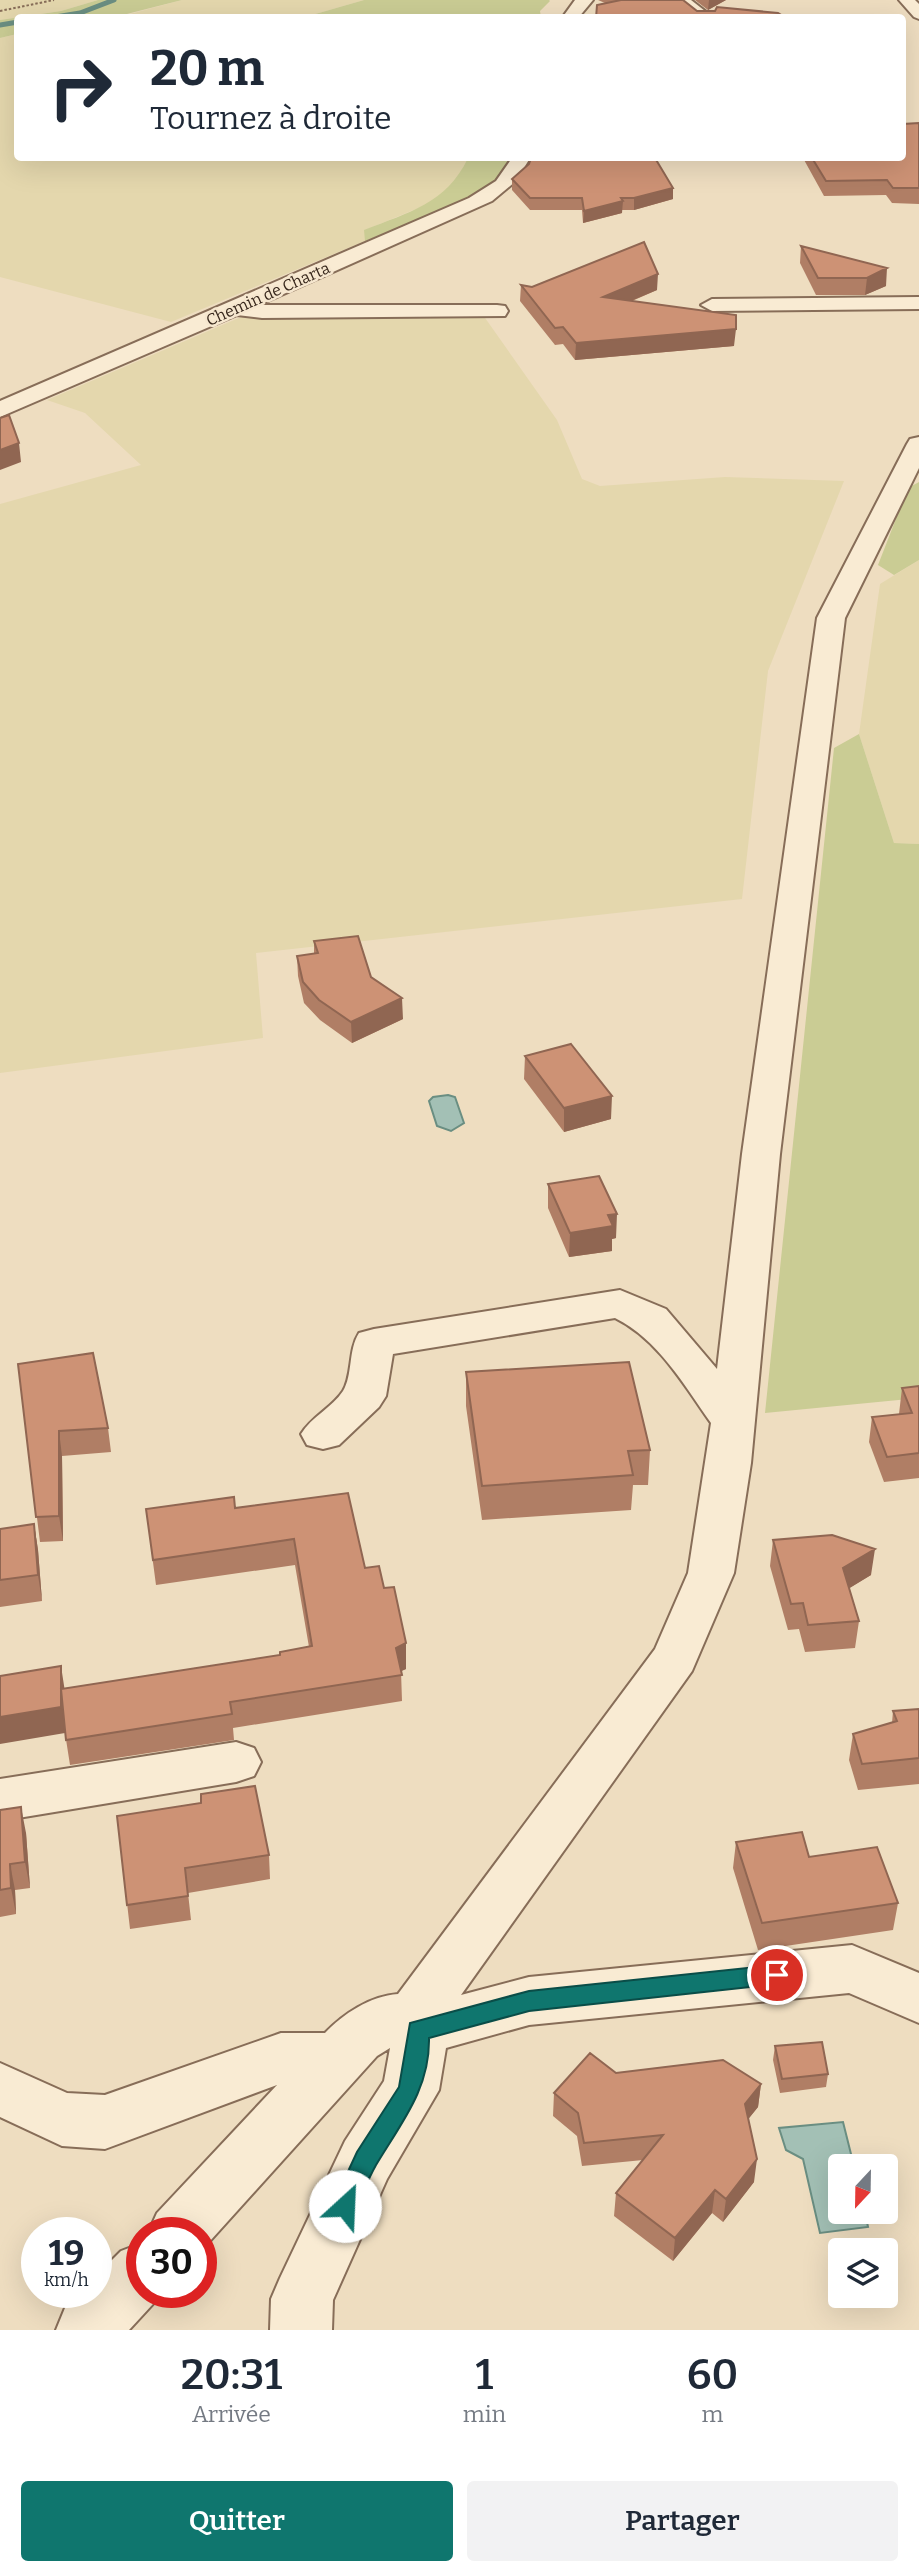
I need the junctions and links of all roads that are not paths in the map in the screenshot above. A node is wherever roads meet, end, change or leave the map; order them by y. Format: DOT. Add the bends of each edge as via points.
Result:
graph roads {
  1 [pos="585,0"];
  2 [pos="681,0"];
  3 [pos="907,0"];
  4 [pos="572,14"];
  5 [pos="701,14"];
  6 [pos="919,14"];
  7 [pos="519,161"];
  8 [pos="919,303"];
  9 [pos="712,305"];
  10 [pos="234,308"];
  11 [pos="497,311"];
  12 [pos="0,411"];
  13 [pos="919,444"];
  14 [pos="734,1422"];
  15 [pos="323,1434"];
  16 [pos="236,1762"];
  17 [pos="0,1800"];
  18 [pos="919,1998"];
  19 [pos="415,2024"];
  20 [pos="338,2059"];
  21 [pos="0,2089"];
  22 [pos="193,2217"];
  23 [pos="126,2289"];
  24 [pos="87,2330"];
  25 [pos="300,2330"];
  1 -- 4 [label="street"];
  2 -- 5 [label="street"];
  3 -- 6 [label="street"];
  7 -- 10 [label="street, Chemin de Charta" via="510,179 480,200"];
  8 -- 9 [label="street"];
  10 -- 11 [label="street" via="262,312"];
  10 -- 12 [label="street, Chemin de Charta"];
  13 -- 14 [label="street" via="831,618 761,1154"];
  14 -- 15 [label="street" via="651,1319 620,1304 374,1343 364,1396"];
  14 -- 19 [label="street" via="711,1573 675,1658"];
  16 -- 17 [label="street"];
  18 -- 19 [label="street" via="852,1969 529,2001"];
  19 -- 20 [label="street" via="388,2019 357,2038"];
  19 -- 25 [label="street" via="418,2055 410,2090 366,2160 302,2299"];
  20 -- 21 [label="street" via="281,2058 105,2122 62,2119"];
  20 -- 22 [label="street"];
  23 -- 24 [label="street"];
}
